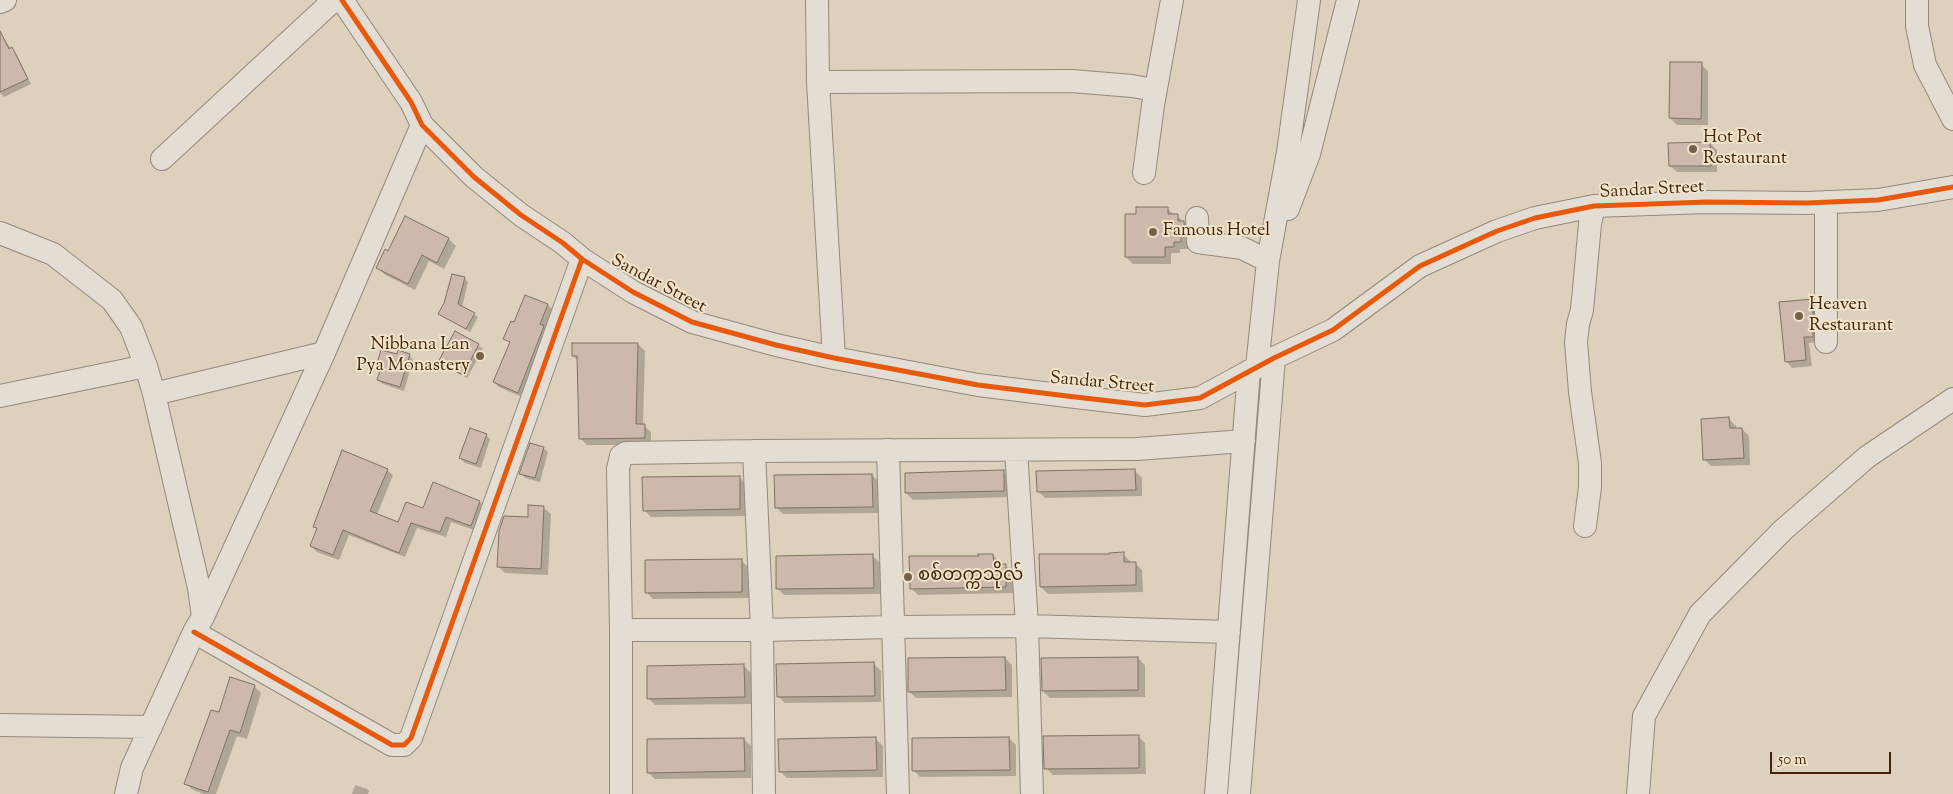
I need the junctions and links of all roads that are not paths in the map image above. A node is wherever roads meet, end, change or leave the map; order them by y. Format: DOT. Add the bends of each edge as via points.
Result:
graph roads {
  1 [pos="5,0"];
  2 [pos="334,0"];
  3 [pos="342,0"];
  4 [pos="817,0"];
  5 [pos="1172,0"];
  6 [pos="1309,0"];
  7 [pos="1348,0"];
  8 [pos="1917,0"];
  9 [pos="0,2"];
  10 [pos="818,82"];
  11 [pos="1155,90"];
  12 [pos="1953,120"];
  13 [pos="422,125"];
  14 [pos="162,159"];
  15 [pos="1144,173"];
  16 [pos="1953,187"];
  17 [pos="1826,202"];
  18 [pos="1594,206"];
  19 [pos="1197,218"];
  20 [pos="0,233"];
  21 [pos="582,259"];
  22 [pos="1268,261"];
  23 [pos="1826,342"];
  24 [pos="324,353"];
  25 [pos="834,358"];
  26 [pos="146,366"];
  27 [pos="1260,366"];
  28 [pos="154,394"];
  29 [pos="0,396"];
  30 [pos="1953,399"];
  31 [pos="1244,441"];
  32 [pos="888,450"];
  33 [pos="1016,450"];
  34 [pos="754,451"];
  35 [pos="1585,526"];
  36 [pos="198,624"];
  37 [pos="1027,626"];
  38 [pos="892,627"];
  39 [pos="621,630"];
  40 [pos="762,630"];
  41 [pos="1229,632"];
  42 [pos="0,725"];
  43 [pos="151,727"];
  44 [pos="126,794"];
  45 [pos="621,794"];
  46 [pos="764,794"];
  47 [pos="898,794"];
  48 [pos="1032,794"];
  49 [pos="1216,794"];
  50 [pos="1239,794"];
  51 [pos="1638,794"];
  1 -- 9 [label="street"];
  2 -- 14 [label="street"];
  3 -- 13 [label="street, Sandar Street" via="411,102"];
  4 -- 10 [label="street"];
  5 -- 11 [label="street"];
  6 -- 22 [label="street" via="1288,152"];
  7 -- 22 [label="street" via="1309,154"];
  8 -- 12 [label="street" via="1917,26 1925,65"];
  10 -- 11 [label="street" via="1072,81"];
  10 -- 25 [label="street"];
  11 -- 15 [label="street"];
  13 -- 21 [label="street, Sandar Street" via="474,177"];
  13 -- 24 [label="street"];
  16 -- 17 [label="street, Sandar Street" via="1878,200"];
  17 -- 18 [label="street, Sandar Street"];
  17 -- 23 [label="street"];
  18 -- 27 [label="street, Sandar Street" via="1535,218 1497,231 1420,266 1333,330"];
  18 -- 35 [label="street" via="1576,342 1590,463"];
  19 -- 22 [label="street" via="1198,242 1242,248"];
  20 -- 26 [label="street" via="54,254 112,300 131,327"];
  21 -- 25 [label="street, Sandar Street" via="633,292 692,322"];
  21 -- 36 [label="street" via="411,738 404,745 392,745"];
  22 -- 27 [label="street"];
  24 -- 28 [label="street"];
  24 -- 36 [label="street"];
  25 -- 27 [label="street, Sandar Street" via="978,385 1145,405 1200,398"];
  26 -- 28 [label="street"];
  26 -- 29 [label="street"];
  27 -- 31 [label="street"];
  27 -- 50 [label="street"];
  28 -- 36 [label="street" via="197,578"];
  30 -- 51 [label="street" via="1867,457 1784,530 1700,614 1644,716"];
  31 -- 33 [label="street" via="1137,449"];
  31 -- 41 [label="street"];
  32 -- 33 [label="street"];
  32 -- 34 [label="street"];
  32 -- 38 [label="street"];
  33 -- 37 [label="street"];
  34 -- 39 [label="street" via="626,453 621,456 618,469"];
  34 -- 40 [label="street"];
  36 -- 43 [label="street"];
  37 -- 38 [label="street"];
  37 -- 41 [label="street"];
  37 -- 48 [label="street"];
  38 -- 40 [label="street"];
  38 -- 47 [label="street"];
  39 -- 40 [label="street"];
  39 -- 45 [label="street"];
  40 -- 46 [label="street"];
  41 -- 49 [label="street"];
  42 -- 43 [label="street"];
  43 -- 44 [label="street" via="132,768"];
}
